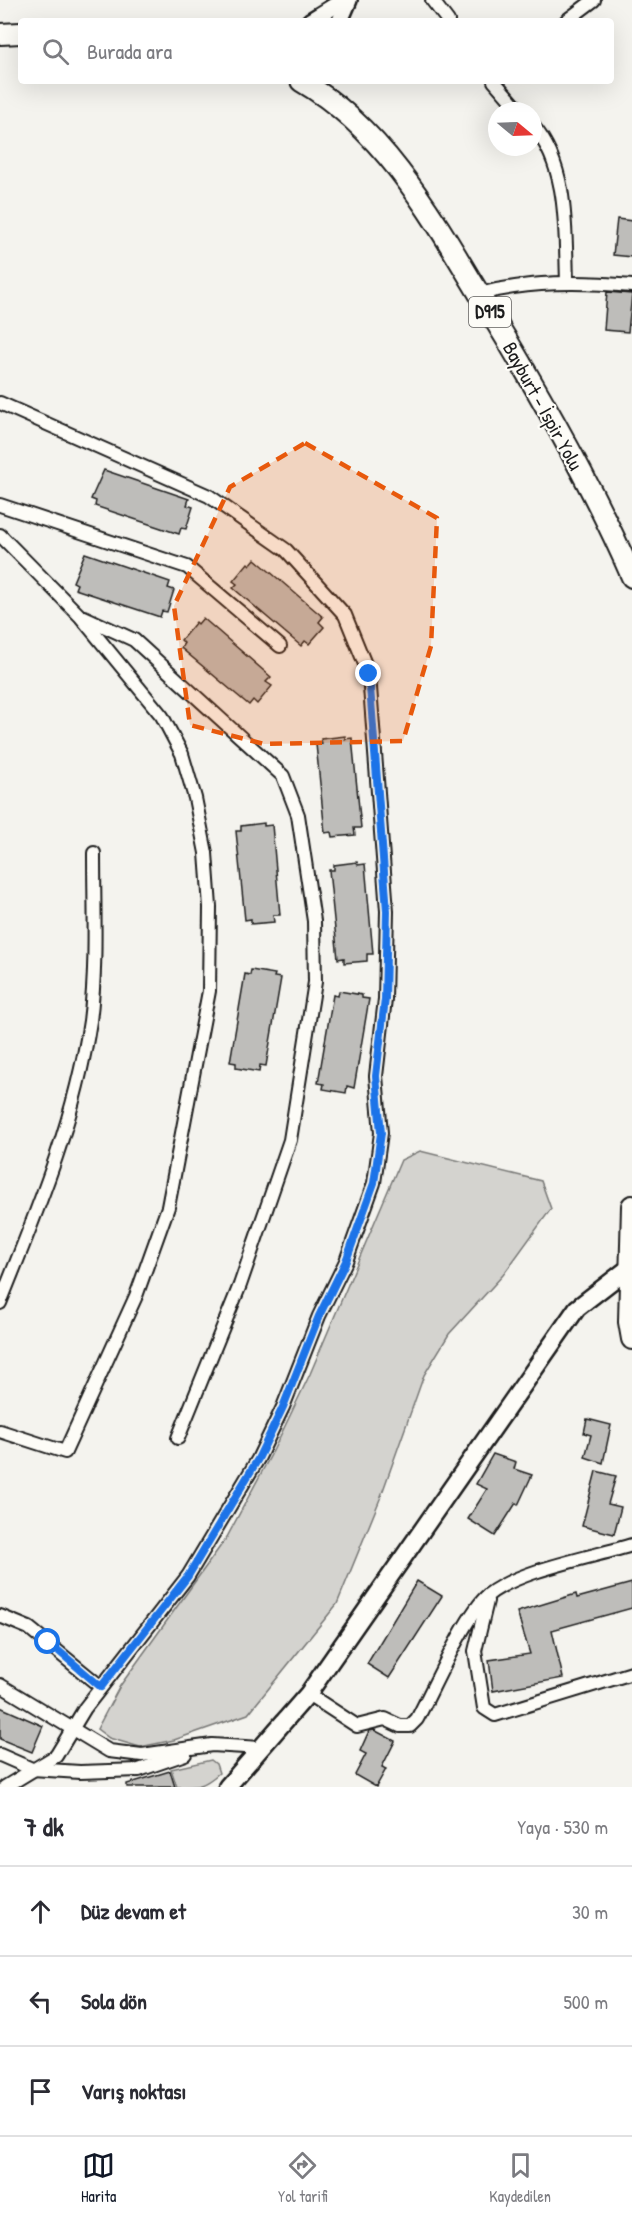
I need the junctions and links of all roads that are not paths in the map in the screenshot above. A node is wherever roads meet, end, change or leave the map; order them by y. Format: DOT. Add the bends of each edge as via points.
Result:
graph roads {
  1 [pos="344,0"];
  2 [pos="349,0"];
  3 [pos="432,0"];
  4 [pos="594,0"];
  5 [pos="315,18"];
  6 [pos="341,18"];
  7 [pos="446,18"];
  8 [pos="570,18"];
  9 [pos="18,33"];
  10 [pos="0,34"];
  11 [pos="310,84"];
  12 [pos="497,84"];
  13 [pos="327,90"];
  14 [pos="512,102"];
  15 [pos="542,140"];
  16 [pos="567,282"];
  17 [pos="632,286"];
  18 [pos="479,294"];
  19 [pos="0,404"];
  20 [pos="0,505"];
  21 [pos="0,535"];
  22 [pos="625,545"];
  23 [pos="632,577"];
  24 [pos="80,616"];
  25 [pos="280,646"];
  26 [pos="94,853"];
  27 [pos="632,1206"];
  28 [pos="630,1267"];
  29 [pos="0,1303"];
  30 [pos="632,1339"];
  31 [pos="0,1431"];
  32 [pos="178,1438"];
  33 [pos="632,1545"];
  34 [pos="489,1594"];
  35 [pos="0,1616"];
  36 [pos="632,1673"];
  37 [pos="0,1685"];
  38 [pos="101,1687"];
  39 [pos="308,1694"];
  40 [pos="71,1729"];
  41 [pos="212,1745"];
  42 [pos="261,1748"];
  43 [pos="0,1755"];
  44 [pos="32,1769"];
  45 [pos="5,1787"];
  46 [pos="227,1787"];
  1 -- 5 [label="street"];
  2 -- 6 [label="street"];
  3 -- 7 [label="street"];
  4 -- 8 [label="street"];
  9 -- 10 [label="main road"];
  11 -- 13 [label="main road, Bayburt - İspir Yolu / D915"];
  12 -- 14 [label="street"];
  13 -- 18 [label="main road, Bayburt - İspir Yolu / D915" via="401,173"];
  15 -- 16 [label="street" via="551,155 562,192"];
  16 -- 17 [label="street"];
  16 -- 18 [label="street" via="508,287"];
  18 -- 22 [label="main road, Bayburt - İspir Yolu / D915"];
  19 -- 38 [label="street" via="209,496 286,550 345,615 369,674 375,735 387,911 385,999 376,1076 381,1133 374,1183 346,1261 258,1459 188,1576"];
  20 -- 25 [label="street" via="187,567"];
  21 -- 24 [label="street"];
  22 -- 23 [label="main road, Bayburt - İspir Yolu / D915"];
  24 -- 31 [label="street" via="162,716 182,754 206,854 209,991 168,1207 136,1296 65,1452"];
  24 -- 32 [label="street" via="134,640 284,776 298,815 314,921 315,982 290,1140 240,1285"];
  26 -- 29 [label="street" via="93,991 80,1075 60,1149"];
  27 -- 28 [label="main road"];
  28 -- 30 [label="main road"];
  28 -- 39 [label="main road" via="577,1308"];
  33 -- 34 [label="street" via="519,1578"];
  34 -- 36 [label="street" via="475,1652 488,1713 495,1715"];
  34 -- 39 [label="street" via="473,1614 410,1726 385,1719 357,1726"];
  35 -- 38 [label="street" via="29,1628"];
  37 -- 40 [label="street"];
  38 -- 40 [label="street"];
  39 -- 42 [label="main road"];
  40 -- 41 [label="street" via="109,1751 131,1754"];
  40 -- 44 [label="street" via="56,1755"];
  41 -- 42 [label="street"];
  41 -- 44 [label="street" via="139,1770"];
  42 -- 46 [label="main road"];
  43 -- 44 [label="street"];
  44 -- 45 [label="street"];
}
